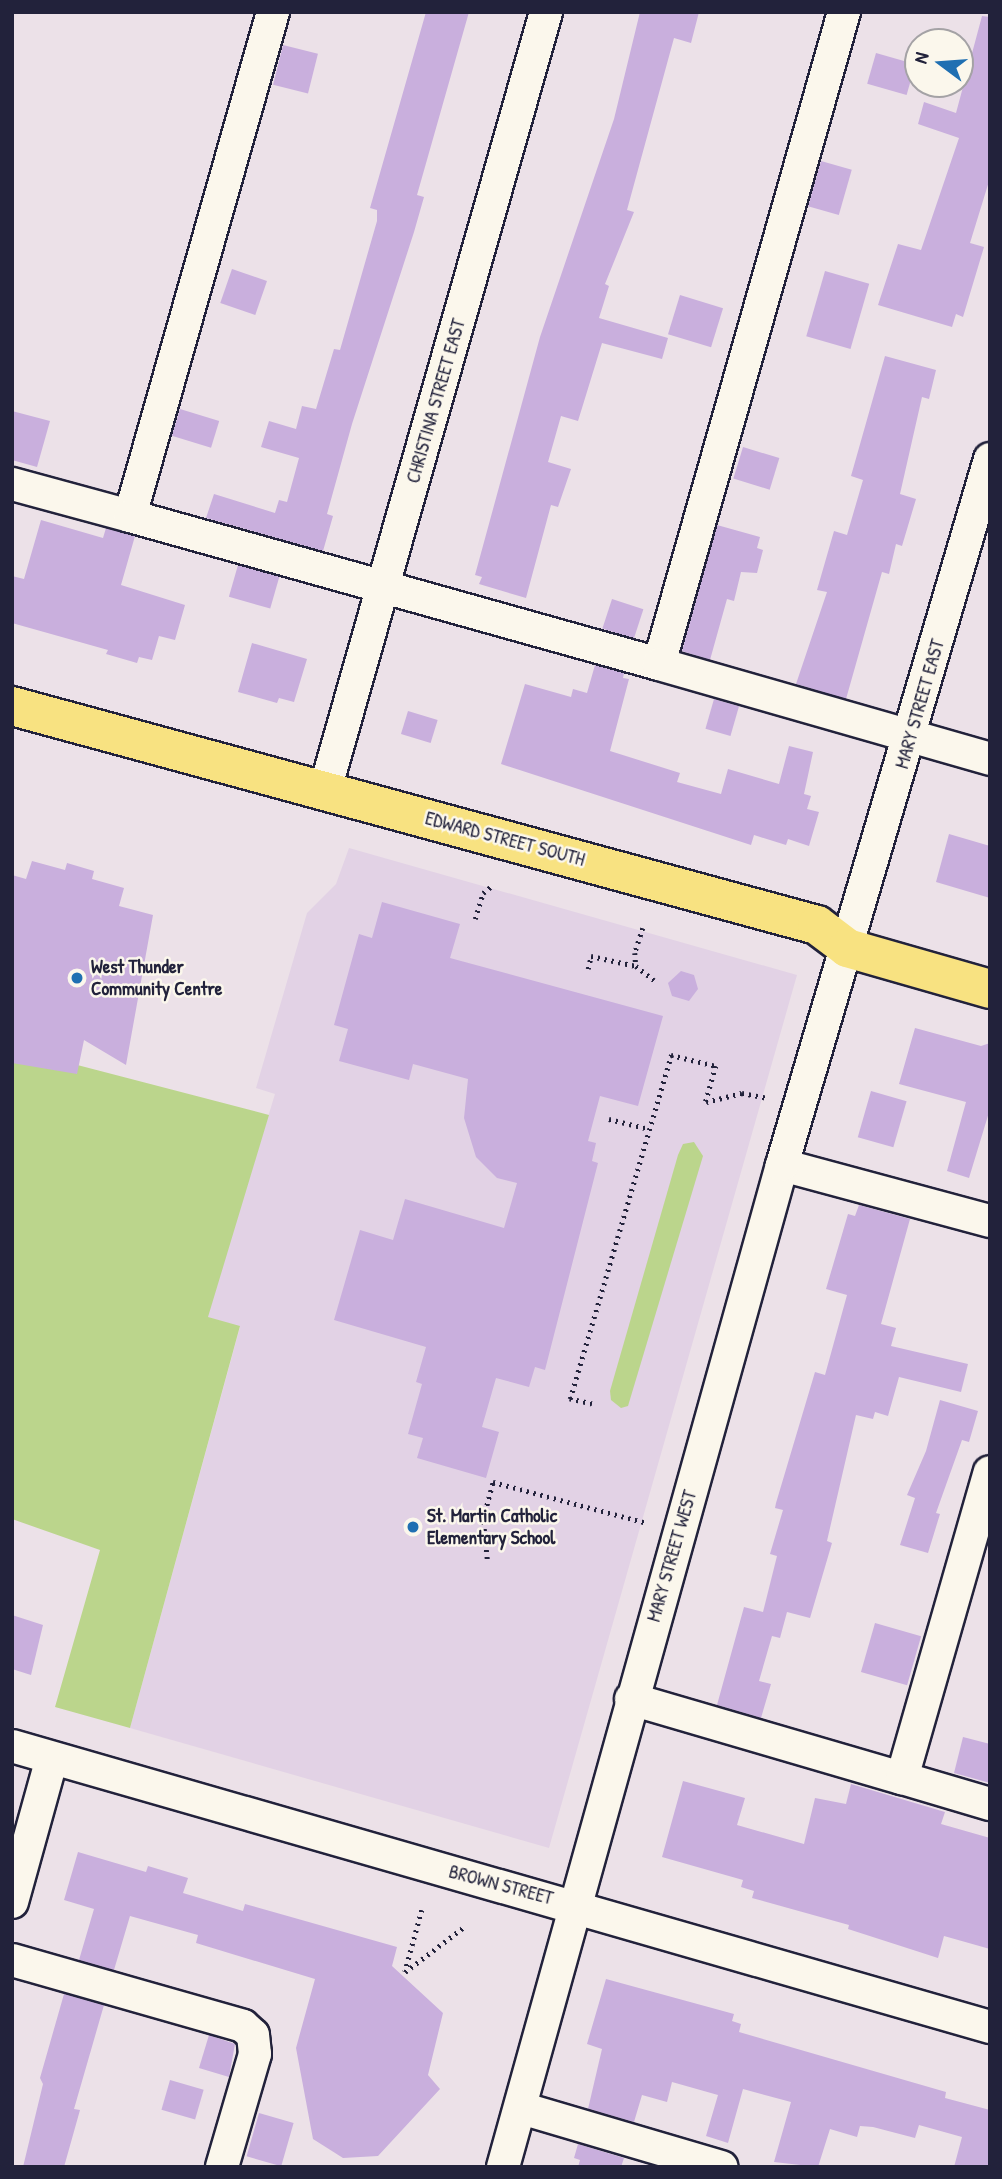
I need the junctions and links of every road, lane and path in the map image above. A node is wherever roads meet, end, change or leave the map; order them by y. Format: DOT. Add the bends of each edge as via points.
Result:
graph roads {
  1 [pos="273,12"];
  2 [pos="546,12"];
  3 [pos="844,12"];
  4 [pos="990,460"];
  5 [pos="12,484"];
  6 [pos="130,516"];
  7 [pos="383,585"];
  8 [pos="659,664"];
  9 [pos="12,706"];
  10 [pos="912,736"];
  11 [pos="990,759"];
  12 [pos="325,790"];
  13 [pos="493,885"];
  14 [pos="475,919"];
  15 [pos="643,928"];
  16 [pos="847,948"];
  17 [pos="636,966"];
  18 [pos="588,969"];
  19 [pos="654,980"];
  20 [pos="990,989"];
  21 [pos="768,1098"];
  22 [pos="609,1119"];
  23 [pos="649,1129"];
  24 [pos="782,1164"];
  25 [pos="990,1221"];
  26 [pos="592,1404"];
  27 [pos="990,1472"];
  28 [pos="647,1523"];
  29 [pos="487,1559"];
  30 [pos="631,1699"];
  31 [pos="12,1746"];
  32 [pos="52,1758"];
  33 [pos="902,1778"];
  34 [pos="990,1804"];
  35 [pos="12,1902"];
  36 [pos="573,1905"];
  37 [pos="422,1910"];
  38 [pos="464,1927"];
  39 [pos="12,1960"];
  40 [pos="990,2026"];
  41 [pos="521,2108"];
  42 [pos="222,2167"];
  43 [pos="503,2167"];
  44 [pos="721,2167"];
  1 -- 6 [label="street"];
  2 -- 7 [label="street, CHRISTINA STREET EAST"];
  3 -- 8 [label="street"];
  4 -- 10 [label="street, MARY STREET EAST"];
  5 -- 6 [label="street"];
  6 -- 7 [label="street"];
  7 -- 8 [label="street"];
  7 -- 12 [label="street, CHRISTINA STREET EAST"];
  8 -- 10 [label="street"];
  9 -- 12 [label="main road, EDWARD STREET SOUTH"];
  10 -- 11 [label="street"];
  10 -- 16 [label="street, MARY STREET EAST"];
  12 -- 16 [label="main road, EDWARD STREET SOUTH" via="817,925"];
  13 -- 14 [label="path" via="483,893"];
  15 -- 17 [label="path"];
  16 -- 20 [label="main road, EDWARD STREET SOUTH"];
  16 -- 24 [label="street, MARY STREET WEST"];
  17 -- 18 [label="path" via="592,957"];
  17 -- 19 [label="path"];
  21 -- 23 [label="path" via="742,1093 706,1102 716,1066 671,1055"];
  22 -- 23 [label="path"];
  23 -- 26 [label="path" via="570,1399"];
  24 -- 25 [label="street"];
  24 -- 30 [label="street, MARY STREET WEST"];
  27 -- 33 [label="street"];
  28 -- 29 [label="path" via="493,1482 483,1519"];
  30 -- 33 [label="street"];
  30 -- 36 [label="street, MARY STREET WEST"];
  31 -- 32 [label="street, BROWN STREET"];
  32 -- 35 [label="street"];
  32 -- 36 [label="street, BROWN STREET"];
  33 -- 34 [label="street"];
  36 -- 40 [label="street, BROWN STREET"];
  36 -- 41 [label="street, MARY STREET WEST"];
  37 -- 38 [label="path" via="405,1972"];
  39 -- 42 [label="street" via="243,2026 253,2035 256,2054"];
  41 -- 43 [label="street, MARY STREET WEST"];
  41 -- 44 [label="street"];
}
